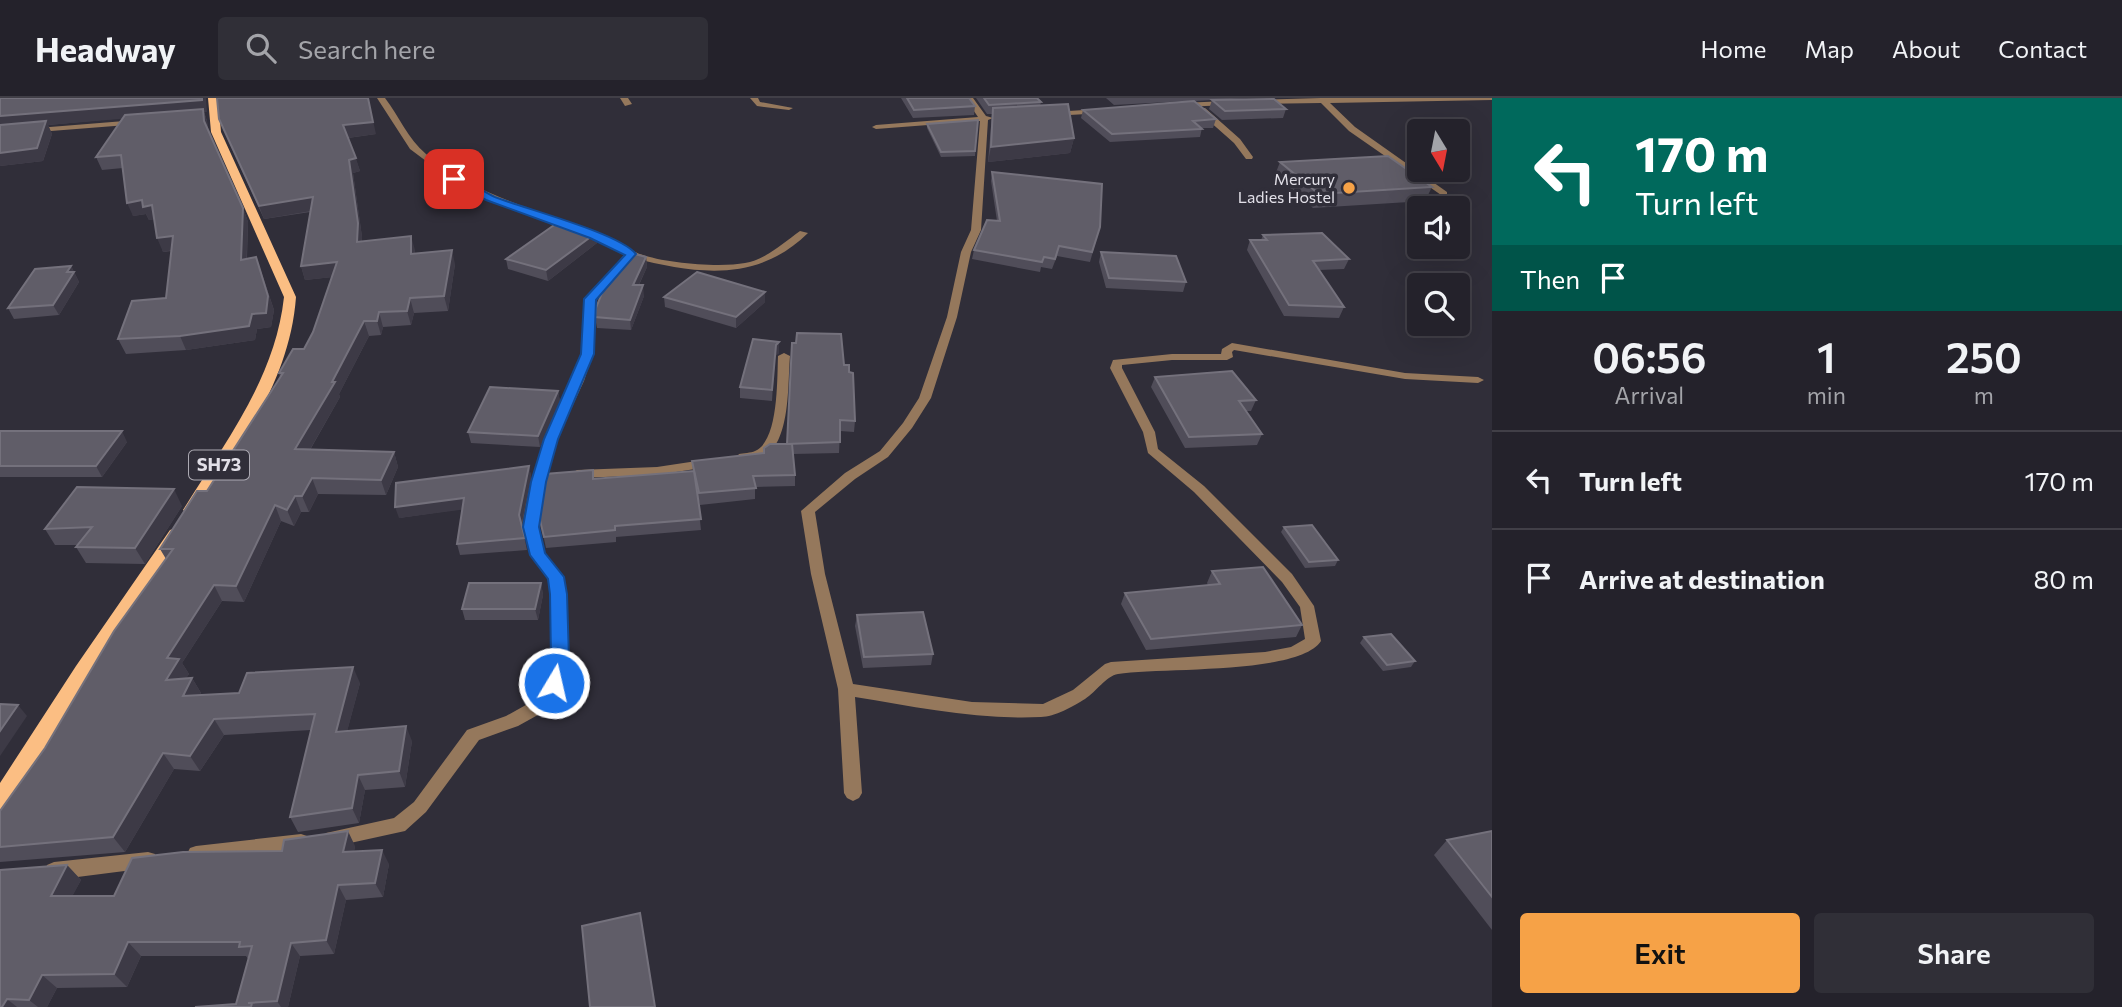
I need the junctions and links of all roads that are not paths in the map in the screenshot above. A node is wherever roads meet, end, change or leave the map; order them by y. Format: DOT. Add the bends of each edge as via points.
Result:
graph roads {
  1 [pos="213,98"];
  2 [pos="381,98"];
  3 [pos="754,98"];
  4 [pos="969,98"];
  5 [pos="1441,98"];
  6 [pos="1492,98"];
  7 [pos="1322,100"];
  8 [pos="1250,102"];
  9 [pos="1236,103"];
  10 [pos="1195,104"];
  11 [pos="1169,106"];
  12 [pos="789,108"];
  13 [pos="1116,110"];
  14 [pos="1037,115"];
  15 [pos="991,118"];
  16 [pos="145,121"];
  17 [pos="876,127"];
  18 [pos="0,134"];
  19 [pos="1249,157"];
  20 [pos="1444,194"];
  21 [pos="803,233"];
  22 [pos="631,254"];
  23 [pos="784,356"];
  24 [pos="1478,380"];
  25 [pos="554,474"];
  26 [pos="846,689"];
  27 [pos="853,793"];
  28 [pos="0,802"];
  29 [pos="184,856"];
  30 [pos="158,859"];
  31 [pos="37,872"];
  1 -- 28 [label="main road, SH73" via="205,117 226,151 290,297 289,324 264,392"];
  2 -- 22 [label="street" via="408,141 454,179 489,198"];
  3 -- 12 [label="street" via="757,104"];
  4 -- 15 [label="street"];
  5 -- 6 [label="street"];
  5 -- 7 [label="street"];
  7 -- 8 [label="street"];
  7 -- 20 [label="street" via="1352,129"];
  9 -- 10 [label="street"];
  10 -- 11 [label="street"];
  10 -- 19 [label="street"];
  13 -- 14 [label="street"];
  15 -- 17 [label="street"];
  15 -- 26 [label="street" via="976,230 925,398 884,454 808,511"];
  16 -- 18 [label="street"];
  21 -- 22 [label="street" via="769,258 747,266 680,265"];
  22 -- 25 [label="street" via="590,299 587,354 551,439"];
  23 -- 25 [label="street" via="779,424 774,440 760,454 657,471"];
  24 -- 26 [label="street" via="1405,376 1232,346 1227,357 1217,359 1117,362 1149,432 1152,450 1199,489 1287,578 1307,606 1313,641 1295,652 1265,657 1111,668 1079,695 1044,711 972,709"];
  25 -- 29 [label="street" via="531,527 538,555 556,577 560,659 554,683 539,706 473,735 420,807 399,825 342,838"];
  26 -- 27 [label="street"];
  30 -- 31 [label="street"];
}
